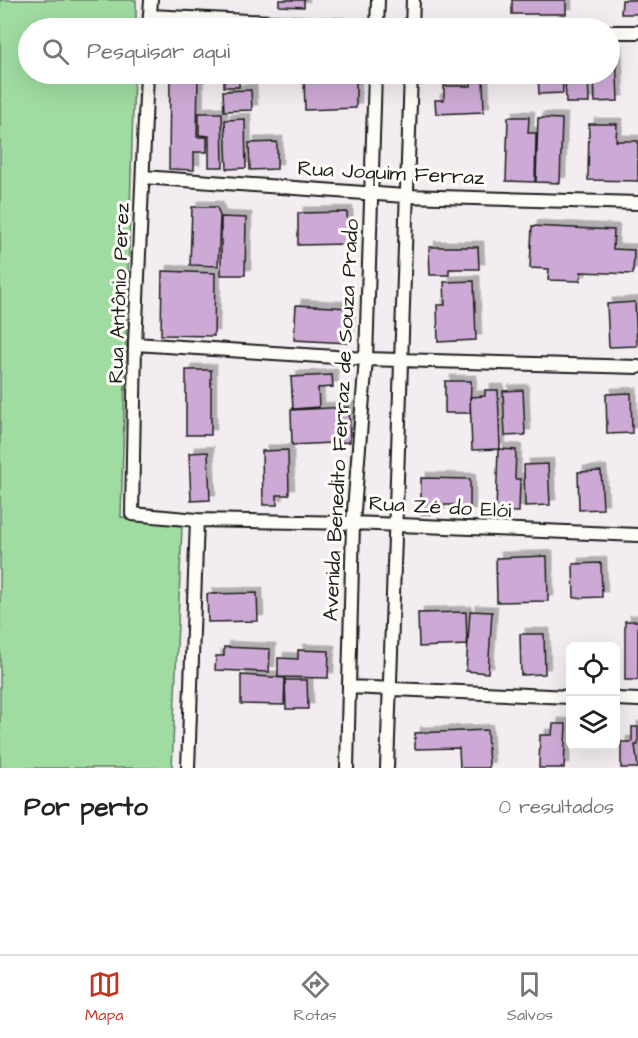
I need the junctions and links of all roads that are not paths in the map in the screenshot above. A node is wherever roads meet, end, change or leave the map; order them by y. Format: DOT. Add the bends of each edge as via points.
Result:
graph roads {
  1 [pos="151,0"];
  2 [pos="378,0"];
  3 [pos="413,0"];
  4 [pos="149,18"];
  5 [pos="377,18"];
  6 [pos="412,18"];
  7 [pos="620,32"];
  8 [pos="638,32"];
  9 [pos="147,84"];
  10 [pos="375,84"];
  11 [pos="411,84"];
  12 [pos="143,177"];
  13 [pos="371,193"];
  14 [pos="405,196"];
  15 [pos="638,203"];
  16 [pos="135,344"];
  17 [pos="366,359"];
  18 [pos="402,360"];
  19 [pos="638,367"];
  20 [pos="132,514"];
  21 [pos="197,520"];
  22 [pos="353,523"];
  23 [pos="396,525"];
  24 [pos="638,535"];
  25 [pos="349,687"];
  26 [pos="389,689"];
  27 [pos="566,697"];
  28 [pos="620,699"];
  29 [pos="638,700"];
  30 [pos="189,768"];
  31 [pos="347,768"];
  32 [pos="387,768"];
  1 -- 4 [label="street"];
  2 -- 5 [label="street"];
  3 -- 6 [label="street"];
  7 -- 8 [label="street"];
  9 -- 12 [label="street, Rua Antônio Perez"];
  10 -- 13 [label="street, Avenida Benedito Ferraz de Souza Prado"];
  11 -- 14 [label="street"];
  12 -- 13 [label="street, Rua Joquim Ferraz"];
  12 -- 16 [label="street, Rua Antônio Perez"];
  13 -- 14 [label="street, Rua Joquim Ferraz"];
  13 -- 17 [label="street, Avenida Benedito Ferraz de Souza Prado"];
  14 -- 15 [label="street, Rua Joquim Ferraz"];
  14 -- 18 [label="street"];
  16 -- 17 [label="street"];
  16 -- 20 [label="street, Rua Antônio Perez"];
  17 -- 18 [label="street"];
  17 -- 22 [label="street, Avenida Benedito Ferraz de Souza Prado"];
  18 -- 19 [label="street"];
  18 -- 23 [label="street"];
  20 -- 21 [label="street, Rua Zé do Elói"];
  21 -- 22 [label="street, Rua Zé do Elói"];
  21 -- 30 [label="street"];
  22 -- 23 [label="street, Rua Zé do Elói"];
  22 -- 25 [label="street, Avenida Benedito Ferraz de Souza Prado"];
  23 -- 24 [label="street, Rua Zé do Elói"];
  23 -- 26 [label="street"];
  25 -- 26 [label="street"];
  25 -- 31 [label="street, Avenida Benedito Ferraz de Souza Prado"];
  26 -- 27 [label="street"];
  26 -- 32 [label="street"];
  28 -- 29 [label="street"];
}
